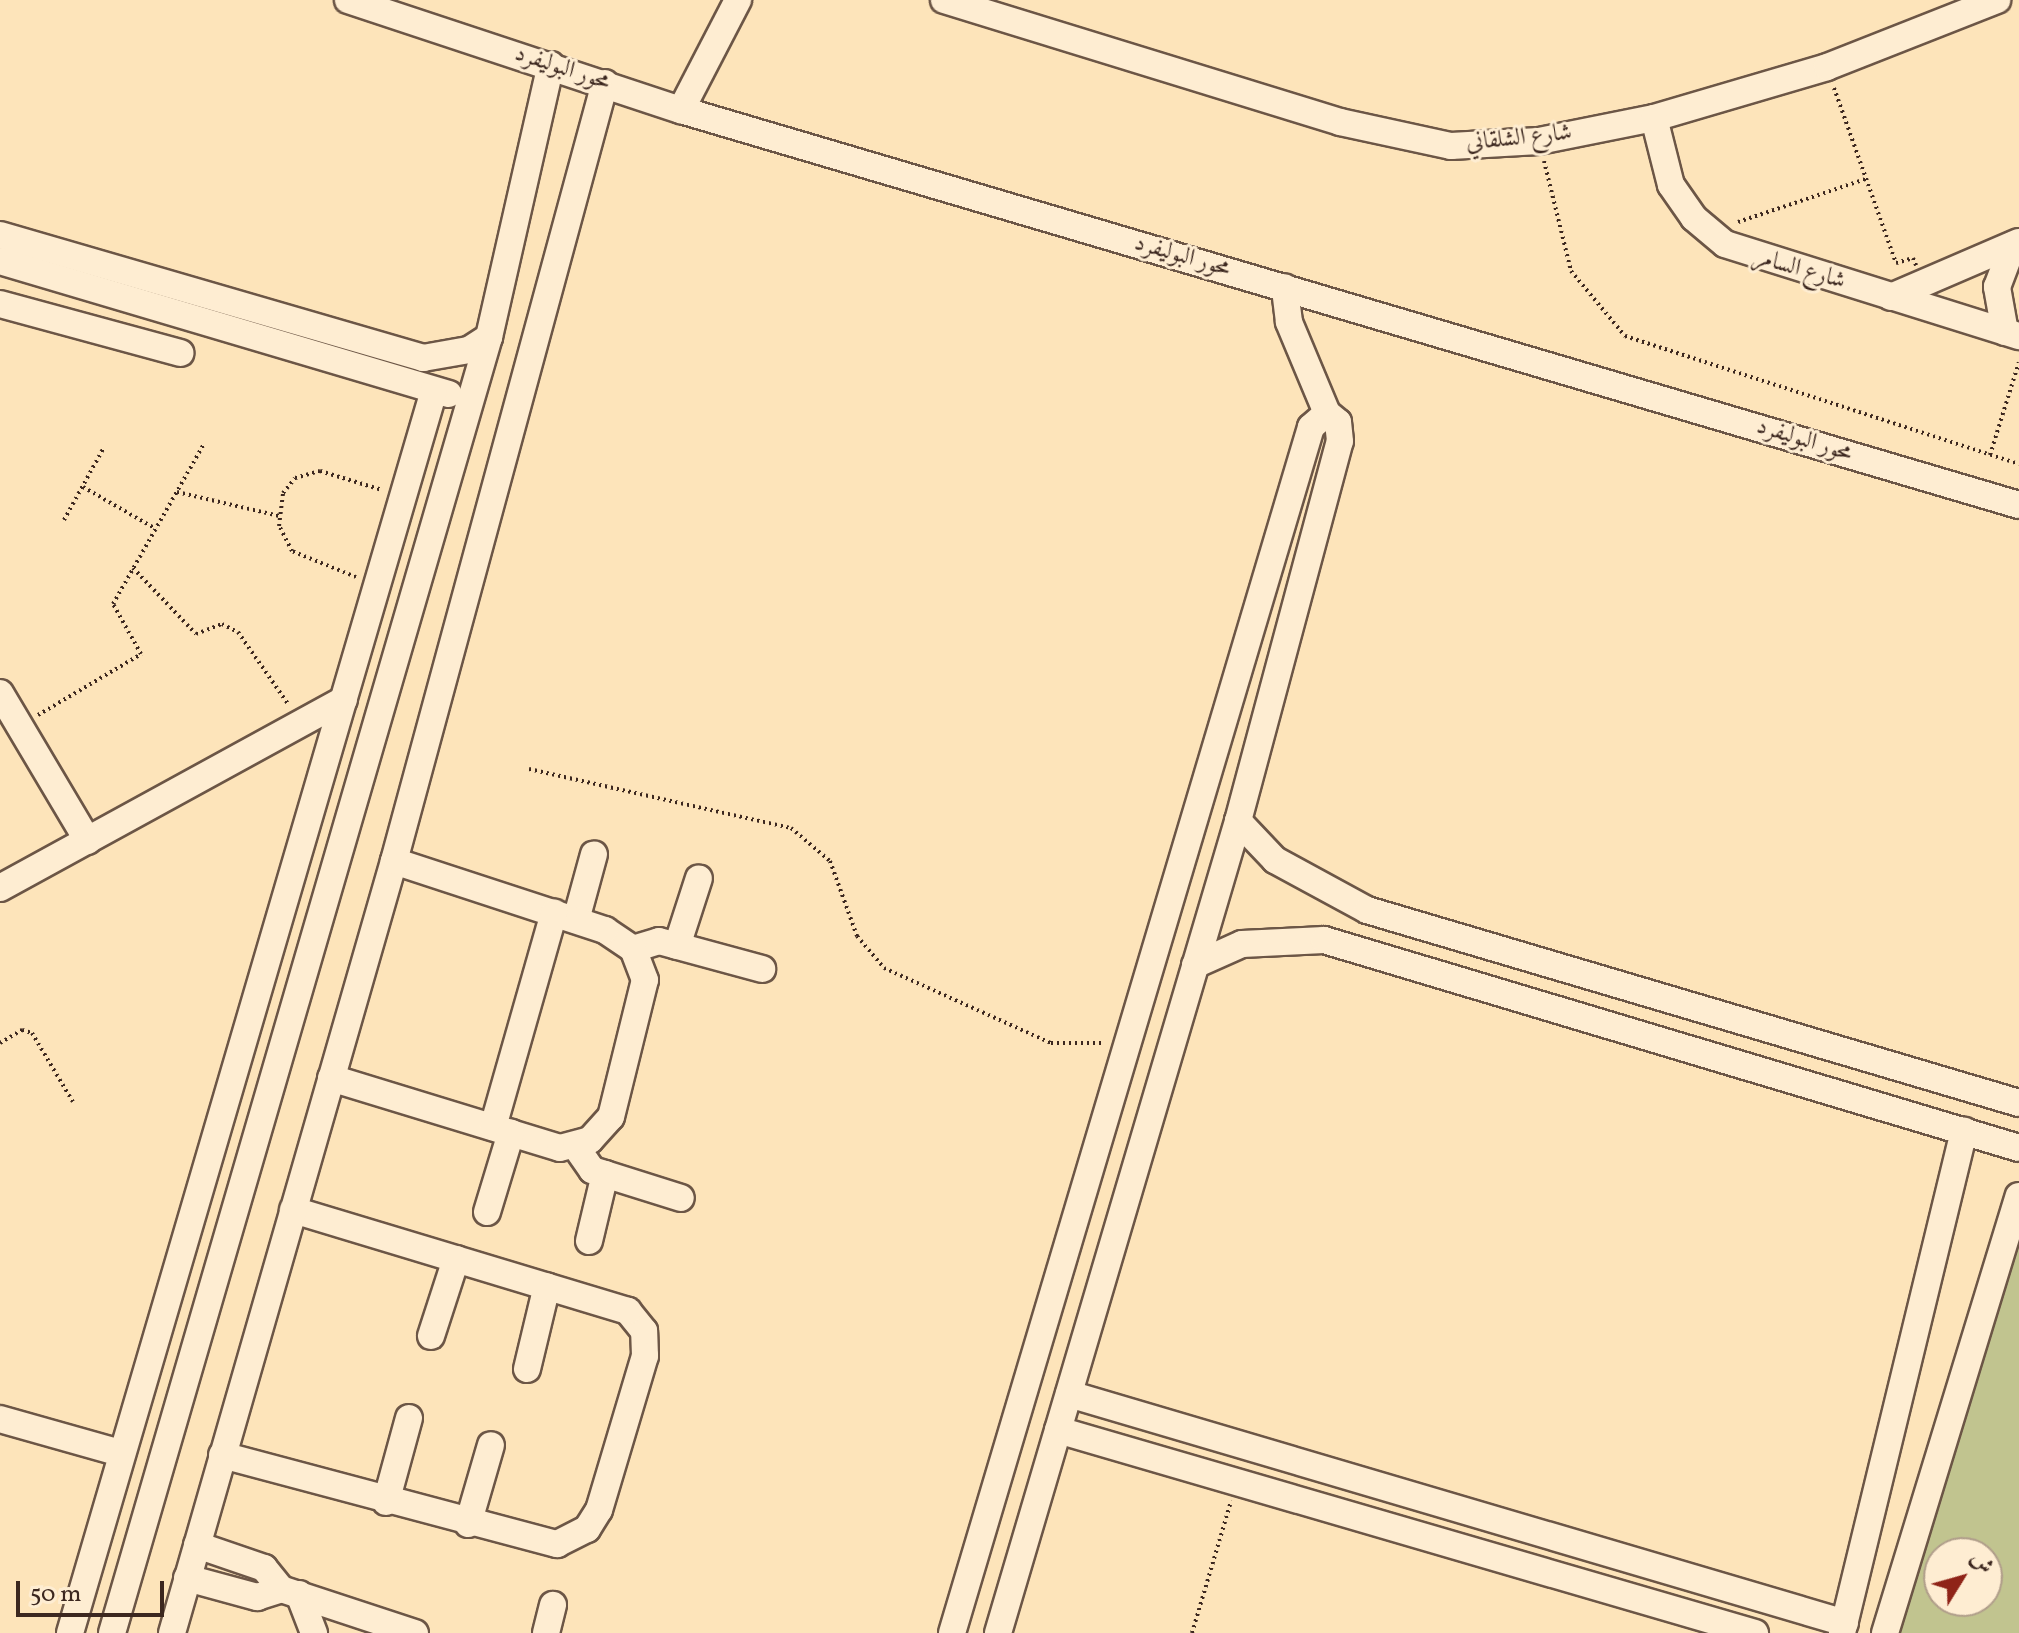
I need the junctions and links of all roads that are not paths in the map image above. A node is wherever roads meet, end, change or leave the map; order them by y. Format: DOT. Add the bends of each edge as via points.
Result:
graph roads {
  1 [pos="348,0"];
  2 [pos="738,0"];
  3 [pos="1997,0"];
  4 [pos="952,2"];
  5 [pos="551,65"];
  6 [pos="605,83"];
  7 [pos="681,110"];
  8 [pos="1654,118"];
  9 [pos="0,235"];
  10 [pos="2016,244"];
  11 [pos="0,261"];
  12 [pos="1285,287"];
  13 [pos="92,289"];
  14 [pos="1891,297"];
  15 [pos="0,304"];
  16 [pos="82,327"];
  17 [pos="2012,334"];
  18 [pos="489,337"];
  19 [pos="180,353"];
  20 [pos="434,391"];
  21 [pos="466,399"];
  22 [pos="1327,413"];
  23 [pos="2019,505"];
  24 [pos="0,693"];
  25 [pos="344,700"];
  26 [pos="1238,821"];
  27 [pos="88,841"];
  28 [pos="594,854"];
  29 [pos="394,861"];
  30 [pos="699,878"];
  31 [pos="0,888"];
  32 [pos="565,917"];
  33 [pos="677,946"];
  34 [pos="633,949"];
  35 [pos="1195,965"];
  36 [pos="762,969"];
  37 [pos="331,1078"];
  38 [pos="2019,1103"];
  39 [pos="502,1130"];
  40 [pos="1964,1131"];
  41 [pos="576,1147"];
  42 [pos="2019,1148"];
  43 [pos="605,1174"];
  44 [pos="2019,1196"];
  45 [pos="681,1198"];
  46 [pos="293,1210"];
  47 [pos="487,1212"];
  48 [pos="1073,1229"];
  49 [pos="589,1241"];
  50 [pos="1112,1242"];
  51 [pos="456,1259"];
  52 [pos="547,1286"];
  53 [pos="431,1336"];
  54 [pos="527,1369"];
  55 [pos="1069,1394"];
  56 [pos="409,1418"];
  57 [pos="0,1419"];
  58 [pos="1058,1430"];
  59 [pos="491,1445"];
  60 [pos="120,1453"];
  61 [pos="222,1455"];
  62 [pos="386,1502"];
  63 [pos="468,1524"];
  64 [pos="197,1545"];
  65 [pos="187,1578"];
  66 [pos="290,1592"];
  67 [pos="553,1605"];
  68 [pos="1664,1621"];
  69 [pos="368,1626"];
  70 [pos="1843,1628"];
  71 [pos="70,1633"];
  72 [pos="112,1633"];
  73 [pos="172,1633"];
  74 [pos="314,1633"];
  75 [pos="415,1633"];
  76 [pos="546,1633"];
  77 [pos="952,1633"];
  78 [pos="998,1633"];
  79 [pos="1755,1633"];
  80 [pos="1885,1633"];
  1 -- 5 [label="street, محور البوليفرد"];
  2 -- 7 [label="street"];
  3 -- 8 [label="street, شارع الشلقاني" via="1827,67"];
  4 -- 8 [label="street, شارع الشلقاني" via="1417,143 1539,141"];
  5 -- 6 [label="street, محور البوليفرد"];
  5 -- 18 [label="street"];
  6 -- 7 [label="street, محور البوليفرد"];
  6 -- 29 [label="street"];
  7 -- 12 [label="street, محور البوليفرد"];
  8 -- 14 [label="street, شارع السامر" via="1671,185 1709,232 1743,254"];
  9 -- 18 [label="street" via="423,358 469,350"];
  10 -- 14 [label="street"];
  10 -- 17 [label="street" via="1997,287"];
  11 -- 13 [label="street"];
  12 -- 22 [label="street" via="1289,322"];
  12 -- 23 [label="street, محور البوليفرد"];
  13 -- 16 [label="street"];
  13 -- 20 [label="street"];
  14 -- 17 [label="street, شارع السامر"];
  15 -- 16 [label="street"];
  16 -- 19 [label="street"];
  18 -- 21 [label="street"];
  20 -- 21 [label="street"];
  20 -- 25 [label="street"];
  21 -- 72 [label="street"];
  22 -- 26 [label="street" via="1338,422 1340,441"];
  22 -- 48 [label="street" via="1311,427"];
  24 -- 27 [label="street"];
  25 -- 27 [label="street"];
  25 -- 60 [label="street"];
  26 -- 35 [label="street"];
  26 -- 38 [label="street" via="1275,860 1367,910"];
  27 -- 31 [label="street"];
  28 -- 32 [label="street"];
  29 -- 32 [label="street"];
  29 -- 37 [label="street"];
  30 -- 33 [label="street"];
  32 -- 34 [label="street"];
  32 -- 39 [label="street"];
  33 -- 34 [label="street" via="650,942"];
  33 -- 36 [label="street"];
  34 -- 41 [label="street" via="645,980 611,1117"];
  35 -- 40 [label="street" via="1242,944 1324,940"];
  35 -- 50 [label="street"];
  37 -- 39 [label="street"];
  37 -- 46 [label="street"];
  39 -- 41 [label="street"];
  39 -- 47 [label="street"];
  40 -- 42 [label="street"];
  40 -- 70 [label="street"];
  41 -- 43 [label="street" via="585,1164"];
  43 -- 45 [label="street"];
  43 -- 49 [label="street"];
  44 -- 80 [label="street"];
  46 -- 51 [label="street"];
  46 -- 61 [label="street"];
  48 -- 50 [label="street"];
  48 -- 77 [label="street"];
  50 -- 55 [label="street"];
  51 -- 52 [label="street"];
  51 -- 53 [label="street"];
  52 -- 54 [label="street"];
  52 -- 63 [label="street" via="628,1311 644,1331 645,1356 599,1510 587,1529 557,1544"];
  55 -- 58 [label="street"];
  55 -- 70 [label="street"];
  56 -- 62 [label="street"];
  57 -- 60 [label="street"];
  58 -- 68 [label="street"];
  58 -- 78 [label="street"];
  59 -- 63 [label="street"];
  60 -- 71 [label="street"];
  61 -- 62 [label="street"];
  61 -- 64 [label="street"];
  62 -- 63 [label="street"];
  64 -- 65 [label="street"];
  64 -- 66 [label="street" via="264,1568"];
  65 -- 66 [label="street" via="257,1597"];
  65 -- 73 [label="street"];
  66 -- 69 [label="street"];
  66 -- 74 [label="street"];
  67 -- 76 [label="street"];
  68 -- 79 [label="street"];
  69 -- 75 [label="street"];
}
